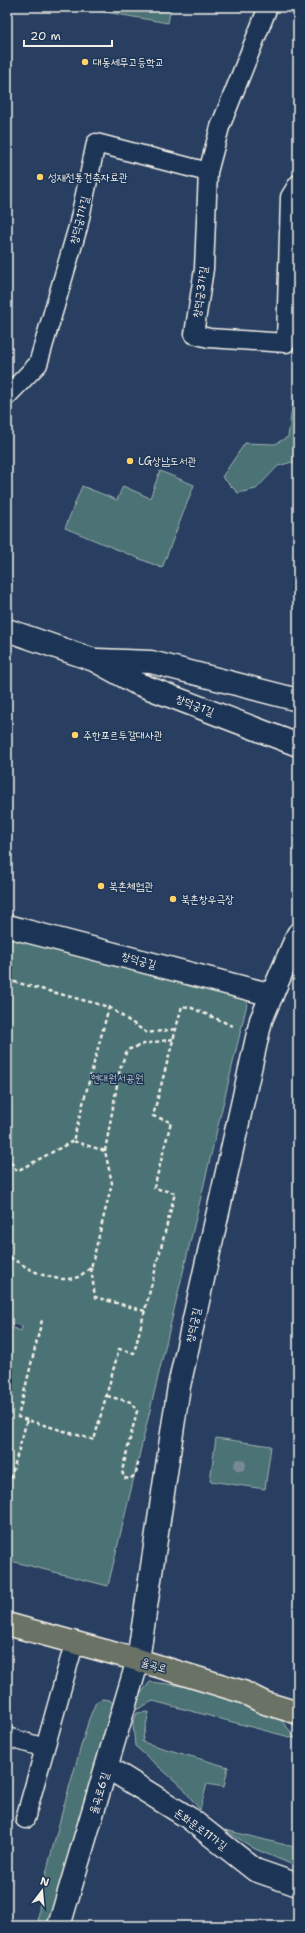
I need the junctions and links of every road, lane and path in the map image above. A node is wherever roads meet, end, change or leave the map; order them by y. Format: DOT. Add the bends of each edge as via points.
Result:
graph roads {
  1 [pos="268,7"];
  2 [pos="208,172"];
  3 [pos="298,184"];
  4 [pos="7,396"];
  5 [pos="7,630"];
  6 [pos="94,660"];
  7 [pos="298,700"];
  8 [pos="298,745"];
  9 [pos="7,926"];
  10 [pos="298,934"];
  11 [pos="7,980"];
  12 [pos="272,995"];
  13 [pos="109,1007"];
  14 [pos="176,1029"];
  15 [pos="257,1036"];
  16 [pos="173,1039"];
  17 [pos="73,1142"];
  18 [pos="105,1151"];
  19 [pos="7,1156"];
  20 [pos="7,1255"];
  21 [pos="91,1268"];
  22 [pos="145,1311"];
  23 [pos="42,1320"];
  24 [pos="106,1396"];
  25 [pos="27,1420"];
  26 [pos="141,1452"];
  27 [pos="7,1492"];
  28 [pos="7,1624"];
  29 [pos="74,1644"];
  30 [pos="138,1660"];
  31 [pos="265,1703"];
  32 [pos="298,1713"];
  33 [pos="298,1730"];
  34 [pos="7,1737"];
  35 [pos="45,1748"];
  36 [pos="107,1767"];
  37 [pos="25,1819"];
  38 [pos="298,1885"];
  39 [pos="59,1926"];
  1 -- 2 [label="lane, 창덕궁3가길" via="220,128"];
  2 -- 3 [label="lane, 창덕궁3가길" via="204,269 194,334 209,338 286,343 290,197"];
  2 -- 4 [label="lane, 창덕궁1가길" via="96,143 78,227 38,364"];
  5 -- 6 [label="street, 창덕궁1길"];
  6 -- 7 [label="street, 창덕궁1길" via="151,662"];
  6 -- 8 [label="street, 창덕궁1길" via="136,683"];
  9 -- 12 [label="street, 창덕궁길"];
  10 -- 12 [label="street, 창덕궁길"];
  11 -- 13 [label="path"];
  12 -- 15 [label="street, 창덕궁길"];
  13 -- 14 [label="path" via="147,1033"];
  13 -- 17 [label="path"];
  14 -- 15 [label="path" via="182,1006"];
  14 -- 16 [label="path"];
  15 -- 30 [label="street, 창덕궁길" via="179,1386"];
  16 -- 18 [label="path" via="144,1044 128,1050 120,1069"];
  16 -- 22 [label="path" via="153,1116 171,1122 154,1188 175,1193"];
  17 -- 18 [label="path"];
  17 -- 19 [label="path" via="17,1171"];
  18 -- 21 [label="path" via="112,1183"];
  20 -- 21 [label="path" via="30,1270 57,1278 78,1277"];
  21 -- 22 [label="path" via="95,1297"];
  22 -- 24 [label="path" via="134,1354 119,1349"];
  23 -- 25 [label="path" via="18,1417"];
  24 -- 25 [label="path" via="94,1440"];
  24 -- 26 [label="path" via="131,1402 137,1411 122,1471 124,1478 130,1479 136,1474"];
  25 -- 27 [label="path"];
  28 -- 29 [label="main road, 율곡로"];
  29 -- 30 [label="main road, 율곡로"];
  29 -- 35 [label="lane"];
  30 -- 31 [label="main road, 율곡로" via="243,1692"];
  30 -- 36 [label="street, 율곡로6길"];
  31 -- 32 [label="main road, 율곡로"];
  31 -- 33 [label="main road"];
  34 -- 35 [label="lane"];
  35 -- 37 [label="lane"];
  36 -- 38 [label="street, 돈화문로11가길" via="189,1818 256,1870"];
  36 -- 39 [label="street, 율곡로6길"];
}
